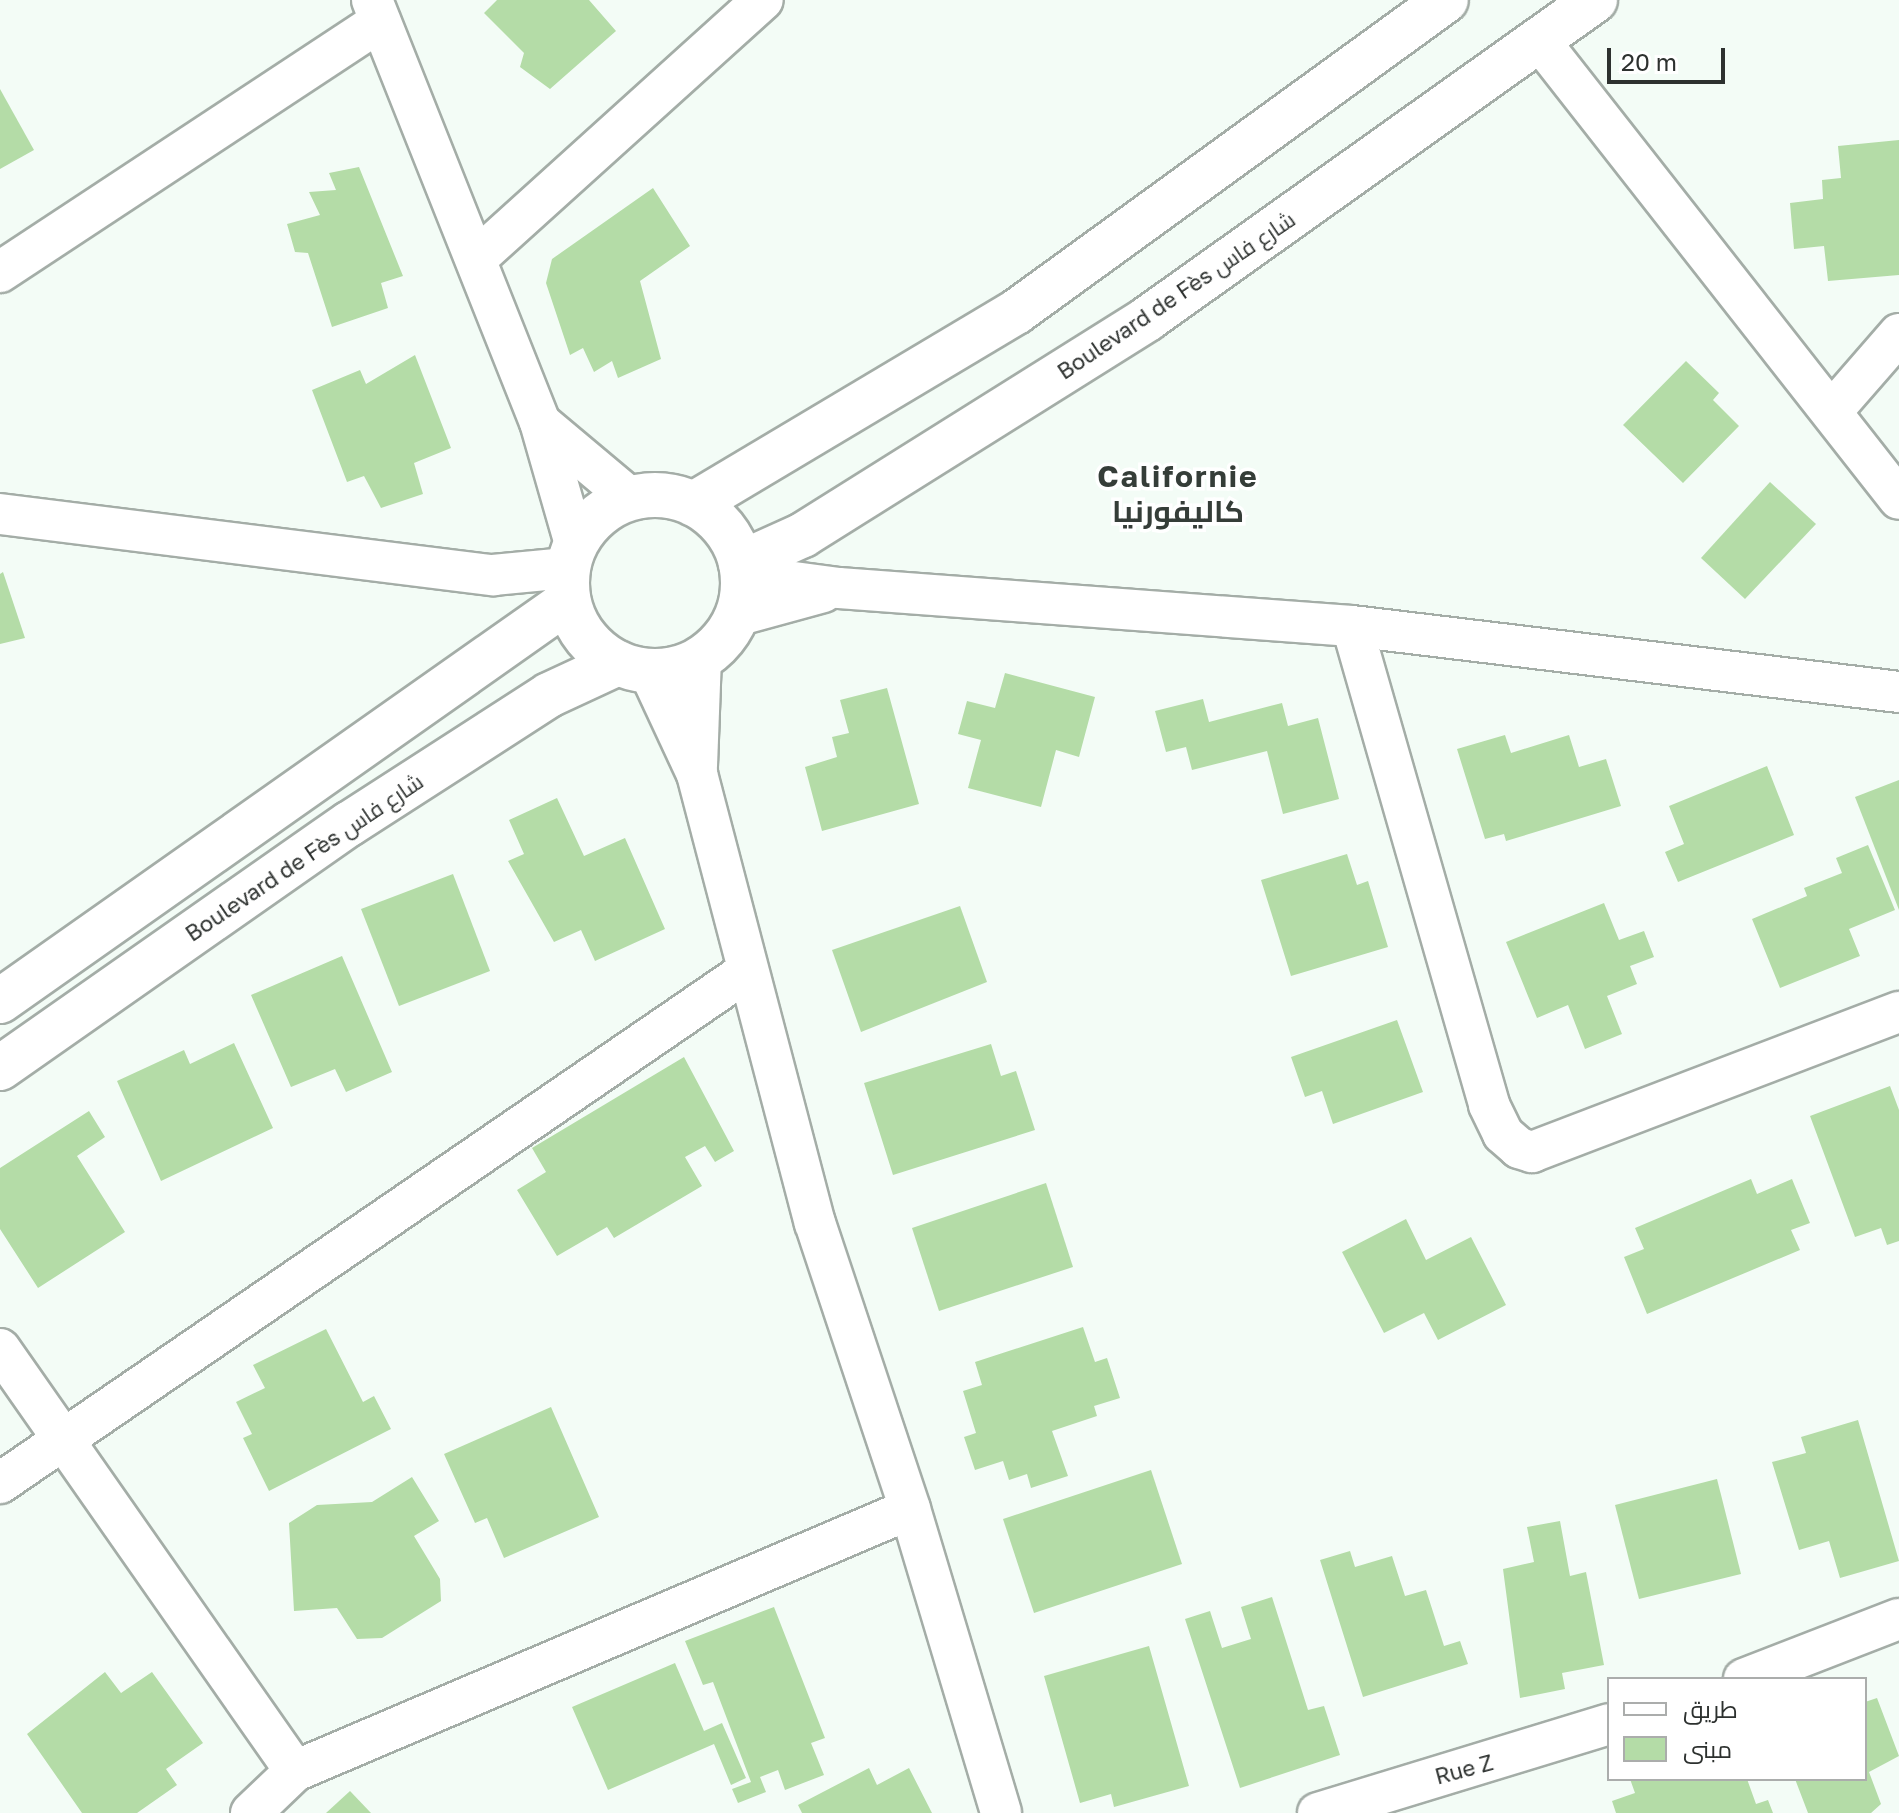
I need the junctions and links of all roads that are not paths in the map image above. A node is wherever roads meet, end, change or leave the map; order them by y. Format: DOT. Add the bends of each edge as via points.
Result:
graph roads {
  1 [pos="763,0"];
  2 [pos="1446,0"];
  3 [pos="1595,0"];
  4 [pos="376,10"];
  5 [pos="1539,40"];
  6 [pos="477,258"];
  7 [pos="0,272"];
  8 [pos="1899,334"];
  9 [pos="1832,411"];
  10 [pos="540,422"];
  11 [pos="630,498"];
  12 [pos="1899,499"];
  13 [pos="694,504"];
  14 [pos="0,514"];
  15 [pos="570,571"];
  16 [pos="740,585"];
  17 [pos="1352,626"];
  18 [pos="701,657"];
  19 [pos="634,667"];
  20 [pos="1899,692"];
  21 [pos="697,774"];
  22 [pos="746,972"];
  23 [pos="0,1001"];
  24 [pos="1899,1012"];
  25 [pos="0,1068"];
  26 [pos="0,1349"];
  27 [pos="61,1440"];
  28 [pos="0,1483"];
  29 [pos="910,1509"];
  30 [pos="1899,1619"];
  31 [pos="1749,1677"];
  32 [pos="1607,1725"];
  33 [pos="295,1771"];
  34 [pos="251,1813"];
  35 [pos="1001,1813"];
  36 [pos="1318,1813"];
  1 -- 6 [label="street"];
  2 -- 13 [label="main road" via="1016,312"];
  3 -- 5 [label="main road, Boulevard de Fès شارع فاس"];
  4 -- 6 [label="street"];
  4 -- 7 [label="street"];
  5 -- 9 [label="street"];
  5 -- 16 [label="main road, Boulevard de Fès شارع فاس" via="1147,319 803,535"];
  6 -- 10 [label="street"];
  8 -- 9 [label="street"];
  9 -- 12 [label="street"];
  10 -- 11 [label="street"];
  10 -- 15 [label="street"];
  11 -- 13 [label="main road" via="674,496"];
  11 -- 15 [label="main road" via="598,515"];
  13 -- 16 [label="main road" via="716,519"];
  14 -- 15 [label="street" via="493,575"];
  15 -- 19 [label="main road" via="595,648"];
  15 -- 23 [label="main road"];
  16 -- 17 [label="street"];
  16 -- 18 [label="main road"];
  17 -- 20 [label="street"];
  17 -- 24 [label="street" via="1489,1105 1503,1134 1519,1148 1532,1152"];
  18 -- 19 [label="main road"];
  18 -- 21 [label="street"];
  19 -- 21 [label="street"];
  19 -- 25 [label="main road, Boulevard de Fès شارع فاس" via="549,695 363,815"];
  21 -- 22 [label="street"];
  22 -- 27 [label="street"];
  22 -- 29 [label="street" via="815,1223"];
  26 -- 27 [label="street"];
  27 -- 28 [label="street"];
  27 -- 33 [label="street"];
  29 -- 33 [label="street"];
  29 -- 35 [label="street"];
  30 -- 31 [label="street"];
  32 -- 36 [label="street, Rue Z"];
  33 -- 34 [label="street"];
}
